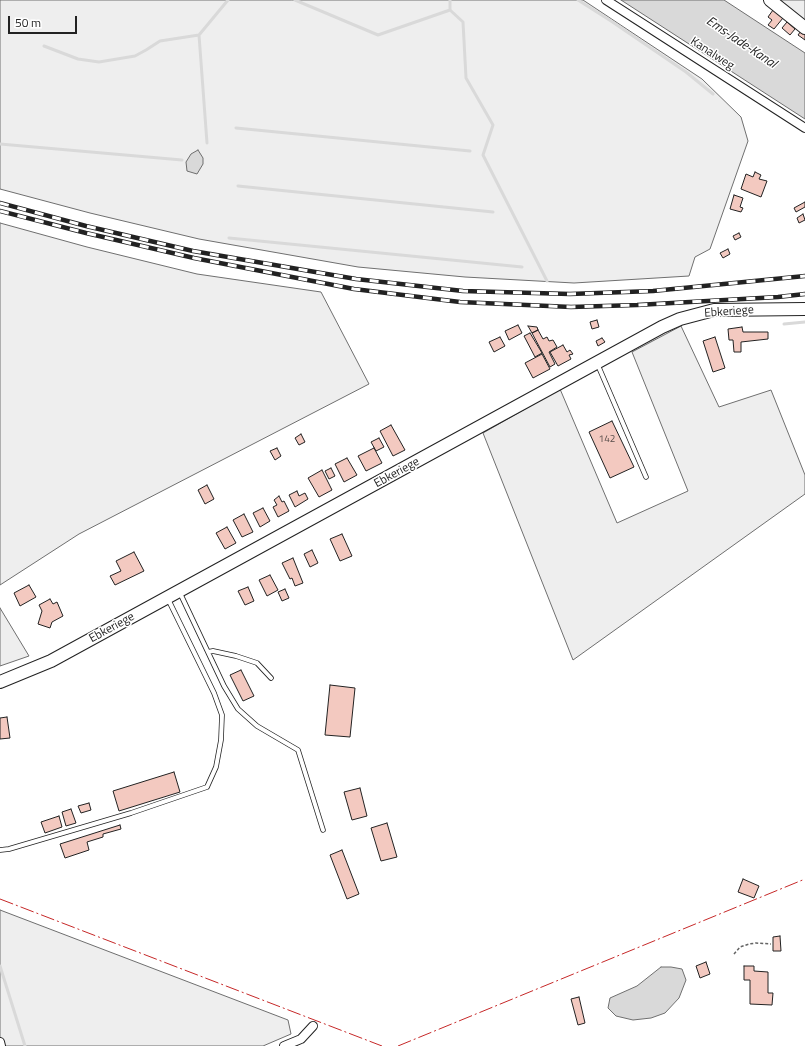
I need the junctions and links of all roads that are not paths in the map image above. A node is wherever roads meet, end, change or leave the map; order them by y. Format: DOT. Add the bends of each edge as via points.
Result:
graph roads {
  1 [pos="606,0"];
  2 [pos="770,0"];
  3 [pos="805,28"];
  4 [pos="805,128"];
  5 [pos="805,309"];
  6 [pos="597,363"];
  7 [pos="646,476"];
  8 [pos="179,591"];
  9 [pos="167,597"];
  10 [pos="208,652"];
  11 [pos="271,678"];
  12 [pos="0,682"];
  13 [pos="323,830"];
  14 [pos="0,850"];
  15 [pos="313,1026"];
  16 [pos="0,1042"];
  17 [pos="1,1046"];
  18 [pos="284,1046"];
  1 -- 4 [label="street, Kanalweg"];
  2 -- 3 [label="street"];
  5 -- 6 [label="street, Ebkeriege" via="714,310 696,314 662,327"];
  6 -- 7 [label="lane"];
  6 -- 8 [label="street, Ebkeriege"];
  8 -- 9 [label="street, Ebkeriege"];
  8 -- 10 [label="lane"];
  9 -- 12 [label="street, Ebkeriege" via="51,661"];
  9 -- 14 [label="lane" via="214,693 222,715 216,767 207,787 131,813"];
  10 -- 11 [label="lane" via="236,656 257,663"];
  10 -- 13 [label="lane" via="238,709 257,726 298,750"];
  15 -- 18 [label="street" via="301,1039"];
  16 -- 17 [label="street"];
}
